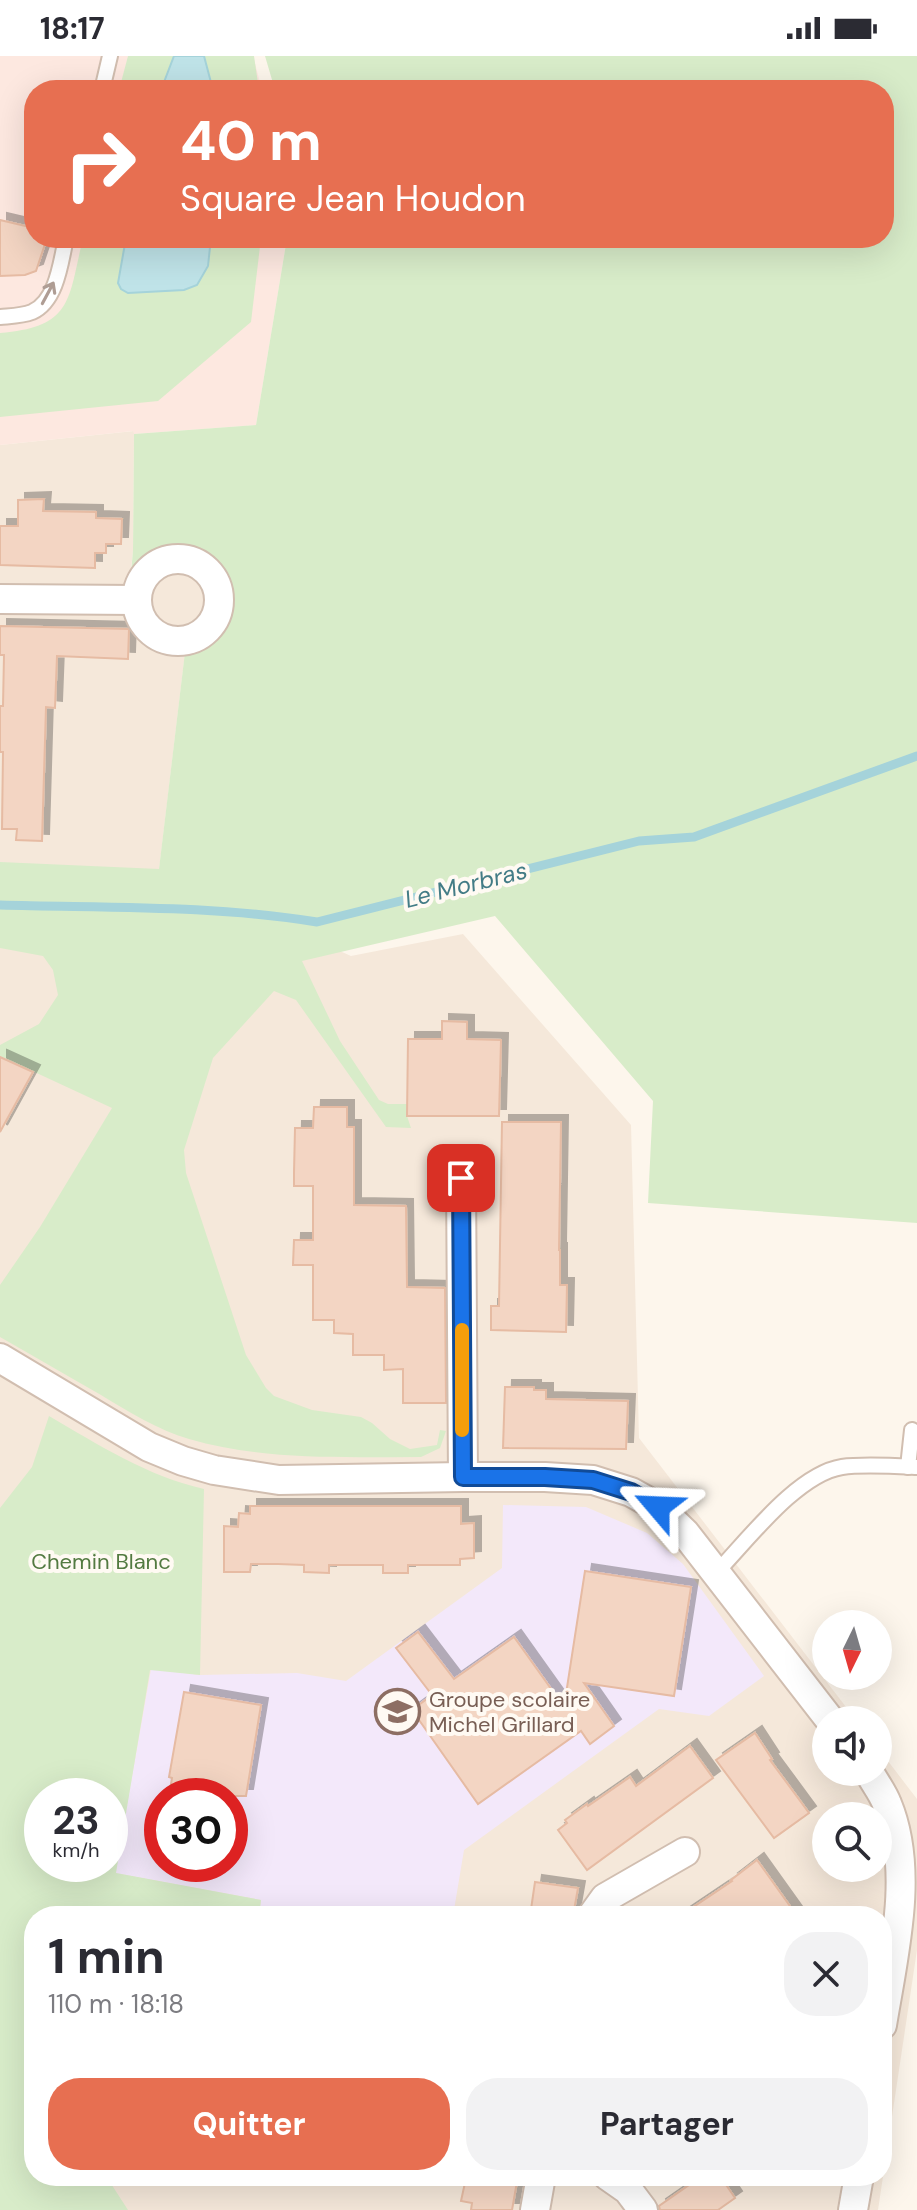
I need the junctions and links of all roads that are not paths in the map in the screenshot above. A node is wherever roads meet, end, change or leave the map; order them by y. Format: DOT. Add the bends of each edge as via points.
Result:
graph roads {
  1 [pos="110,56"];
  2 [pos="104,80"];
  3 [pos="64,248"];
  4 [pos="0,317"];
  5 [pos="0,599"];
  6 [pos="137,600"];
  7 [pos="461,1178"];
  8 [pos="0,1358"];
  9 [pos="912,1430"];
  10 [pos="912,1467"];
  11 [pos="463,1477"];
  12 [pos="716,1573"];
  13 [pos="819,1706"];
  14 [pos="877,1786"];
  15 [pos="685,1852"];
  16 [pos="599,1906"];
  17 [pos="892,1960"];
  18 [pos="539,2186"];
  19 [pos="622,2186"];
  20 [pos="857,2186"];
  21 [pos="535,2210"];
  22 [pos="643,2210"];
  23 [pos="853,2210"];
  1 -- 2 [label="lane"];
  4 -- 3 [label="lane, one-way" via="26,314 42,305 55,282"];
  5 -- 6 [label="street"];
  7 -- 11 [label="street"];
  8 -- 11 [label="street" via="149,1447 214,1470 279,1480"];
  9 -- 10 [label="lane"];
  10 -- 12 [label="lane" via="842,1467 818,1475 796,1488"];
  11 -- 12 [label="street" via="593,1480 631,1492 658,1507"];
  12 -- 13 [label="street"];
  14 -- 17 [label="street" via="888,1805 899,1850 901,1902"];
  15 -- 16 [label="street"];
  18 -- 21 [label="street"];
  19 -- 22 [label="street"];
  20 -- 23 [label="street"];
}
